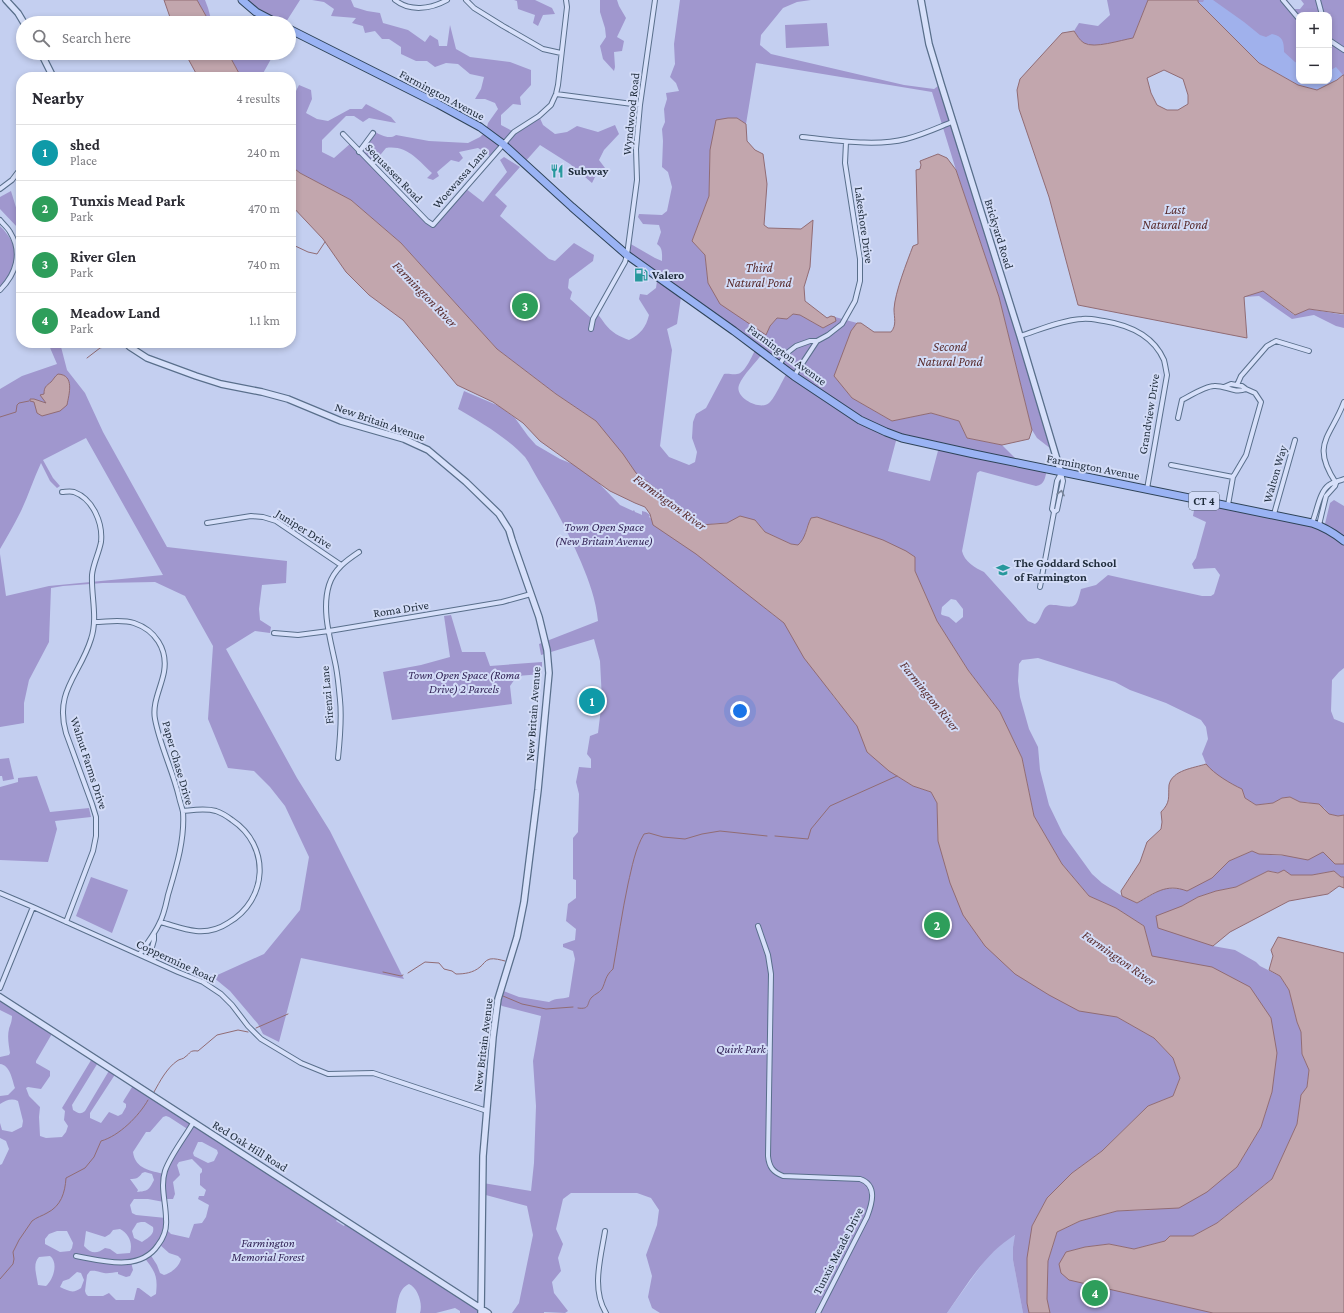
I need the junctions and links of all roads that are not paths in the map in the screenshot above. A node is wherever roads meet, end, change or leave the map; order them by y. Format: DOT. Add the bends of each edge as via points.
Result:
graph roads {
  1 [pos="6,0"];
  2 [pos="242,0"];
  3 [pos="395,0"];
  4 [pos="447,0"];
  5 [pos="466,0"];
  6 [pos="566,0"];
  7 [pos="655,0"];
  8 [pos="921,0"];
  9 [pos="1283,0"];
  10 [pos="1318,0"];
  11 [pos="1321,12"];
  12 [pos="1296,15"];
  13 [pos="19,16"];
  14 [pos="264,16"];
  15 [pos="296,33"];
  16 [pos="1332,42"];
  17 [pos="1344,50"];
  18 [pos="561,53"];
  19 [pos="44,60"];
  20 [pos="50,72"];
  21 [pos="556,94"];
  22 [pos="640,105"];
  23 [pos="952,122"];
  24 [pos="373,133"];
  25 [pos="343,134"];
  26 [pos="802,137"];
  27 [pos="846,142"];
  28 [pos="503,144"];
  29 [pos="359,152"];
  30 [pos="16,175"];
  31 [pos="0,189"];
  32 [pos="0,220"];
  33 [pos="433,225"];
  34 [pos="16,249"];
  35 [pos="627,255"];
  36 [pos="16,264"];
  37 [pos="0,290"];
  38 [pos="591,330"];
  39 [pos="1020,336"];
  40 [pos="817,341"];
  41 [pos="133,348"];
  42 [pos="1309,351"];
  43 [pos="779,365"];
  44 [pos="794,376"];
  45 [pos="1237,385"];
  46 [pos="1224,387"];
  47 [pos="1246,389"];
  48 [pos="1344,402"];
  49 [pos="1178,418"];
  50 [pos="1295,440"];
  51 [pos="1171,465"];
  52 [pos="1061,473"];
  53 [pos="1233,477"];
  54 [pos="1344,479"];
  55 [pos="1336,483"];
  56 [pos="1147,489"];
  57 [pos="62,492"];
  58 [pos="1228,505"];
  59 [pos="1274,514"];
  60 [pos="207,523"];
  61 [pos="1315,524"];
  62 [pos="1344,540"];
  63 [pos="359,552"];
  64 [pos="340,565"];
  65 [pos="1040,587"];
  66 [pos="531,594"];
  67 [pos="94,622"];
  68 [pos="329,631"];
  69 [pos="274,633"];
  70 [pos="338,758"];
  71 [pos="183,811"];
  72 [pos="0,893"];
  73 [pos="33,907"];
  74 [pos="66,922"];
  75 [pos="160,922"];
  76 [pos="758,926"];
  77 [pos="154,935"];
  78 [pos="140,954"];
  79 [pos="149,958"];
  80 [pos="0,988"];
  81 [pos="0,997"];
  82 [pos="487,1111"];
  83 [pos="193,1123"];
  84 [pos="605,1231"];
  85 [pos="76,1256"];
  86 [pos="481,1311"];
  87 [pos="488,1313"];
  88 [pos="606,1313"];
  89 [pos="818,1313"];
  1 -- 13 [label="street"];
  2 -- 14 [label="main road"];
  3 -- 4 [label="street" via="415,8 430,7"];
  5 -- 18 [label="street" via="474,8 544,49"];
  6 -- 18 [label="street"];
  7 -- 22 [label="street, Wyndwood Road"];
  8 -- 23 [label="street, Brickyard Road" via="929,44"];
  9 -- 12 [label="street"];
  10 -- 11 [label="street"];
  15 -- 28 [label="main road, Farmington Avenue / CT 4" via="468,120"];
  16 -- 17 [label="street"];
  18 -- 21 [label="street"];
  19 -- 20 [label="street"];
  21 -- 22 [label="street"];
  21 -- 28 [label="street, Woewassa Lane" via="551,105 514,132"];
  22 -- 35 [label="street, Wyndwood Road" via="636,149 637,180"];
  23 -- 27 [label="street" via="905,140"];
  23 -- 39 [label="street, Brickyard Road"];
  24 -- 29 [label="street"];
  25 -- 29 [label="street, Sequassen Road"];
  26 -- 27 [label="street"];
  27 -- 40 [label="street, Lakeshore Drive" via="845,163 860,259 860,281 854,303 842,324"];
  28 -- 33 [label="street, Woewassa Lane"];
  28 -- 35 [label="main road, Farmington Avenue / CT 4"];
  29 -- 33 [label="street, Sequassen Road"];
  30 -- 31 [label="street"];
  32 -- 34 [label="street" via="11,233"];
  35 -- 38 [label="street, Wyndwood Road" via="593,319"];
  35 -- 43 [label="main road, Farmington Avenue / CT 4"];
  36 -- 37 [label="street" via="10,279"];
  39 -- 52 [label="street, Brickyard Road"];
  39 -- 56 [label="street, Grandview Drive" via="1083,319 1124,326 1142,333 1155,347 1164,360 1167,375"];
  40 -- 43 [label="street, Lakeshore Drive" via="796,346 787,353"];
  40 -- 44 [label="street, Lakeshore Drive"];
  41 -- 66 [label="street, New Britain Avenue" via="147,358 196,376 288,399 341,421 404,439 428,450 499,514 509,530"];
  42 -- 45 [label="street" via="1276,341 1267,346 1241,376"];
  43 -- 44 [label="main road, Farmington Avenue / CT 4"];
  44 -- 52 [label="main road, Farmington Avenue / CT 4" via="860,420 902,438"];
  45 -- 46 [label="street"];
  45 -- 47 [label="street"];
  46 -- 47 [label="street"];
  46 -- 49 [label="street" via="1211,386 1182,400"];
  47 -- 53 [label="street" via="1255,393 1261,402 1246,455"];
  48 -- 55 [label="street" via="1328,432 1323,453 1324,462"];
  50 -- 59 [label="street, Walton Way"];
  51 -- 53 [label="street"];
  52 -- 56 [label="main road, Farmington Avenue / CT 4"];
  52 -- 65 [label="street" via="1057,481"];
  53 -- 58 [label="street"];
  54 -- 55 [label="street"];
  55 -- 61 [label="street" via="1326,496"];
  55 -- 61 [label="street" via="1330,483 1325,488"];
  56 -- 58 [label="main road, Farmington Avenue / CT 4"];
  57 -- 67 [label="street, Walnut Farms Drive" via="73,492 82,497 92,507 99,521 100,544 92,575"];
  58 -- 59 [label="main road, Farmington Avenue / CT 4"];
  59 -- 61 [label="main road, Farmington Avenue / CT 4"];
  60 -- 64 [label="street, Juniper Drive" via="251,516 276,521"];
  61 -- 62 [label="main road, Farmington Avenue / CT 4"];
  63 -- 64 [label="street"];
  64 -- 68 [label="street, Firenzi Lane" via="329,584 326,604"];
  66 -- 68 [label="street, Roma Drive" via="502,602"];
  66 -- 82 [label="street, New Britain Avenue" via="545,638 549,673 524,902 517,937 498,1000"];
  67 -- 71 [label="street, Paper Chase Drive" via="133,622 149,631 165,655 164,672 157,692 154,714"];
  67 -- 74 [label="street, Walnut Farms Drive" via="87,651 67,688 62,707 66,733 96,817 93,851"];
  68 -- 69 [label="street, Roma Drive" via="298,635"];
  68 -- 70 [label="street, Firenzi Lane" via="340,702"];
  71 -- 75 [label="street, Paper Chase Drive" via="179,861"];
  71 -- 75 [label="street" via="216,811 240,825 258,852 259,885 246,909 224,926 196,931"];
  72 -- 73 [label="street, Coppermine Road"];
  73 -- 74 [label="street, Coppermine Road"];
  73 -- 80 [label="street"];
  74 -- 78 [label="street, Coppermine Road"];
  75 -- 77 [label="street, Paper Chase Drive"];
  76 -- 89 [label="street, Tunxis Meade Drive" via="768,954 771,974 768,1156 771,1169 783,1176 860,1179 870,1186 872,1195 872,1205 867,1217"];
  77 -- 78 [label="street, Paper Chase Drive"];
  77 -- 79 [label="street, Paper Chase Drive"];
  78 -- 79 [label="street, Coppermine Road"];
  79 -- 82 [label="street, Coppermine Road" via="204,982 221,994 261,1039 301,1063 328,1074 374,1073"];
  81 -- 83 [label="street, Red Oak Hill Road"];
  82 -- 86 [label="street, New Britain Avenue" via="483,1156"];
  83 -- 85 [label="street" via="165,1170 163,1196 166,1229 156,1249 148,1256 126,1263"];
  83 -- 86 [label="street, Red Oak Hill Road"];
  84 -- 88 [label="street" via="599,1270 599,1292"];
  86 -- 87 [label="street, Red Oak Hill Road"];
}
